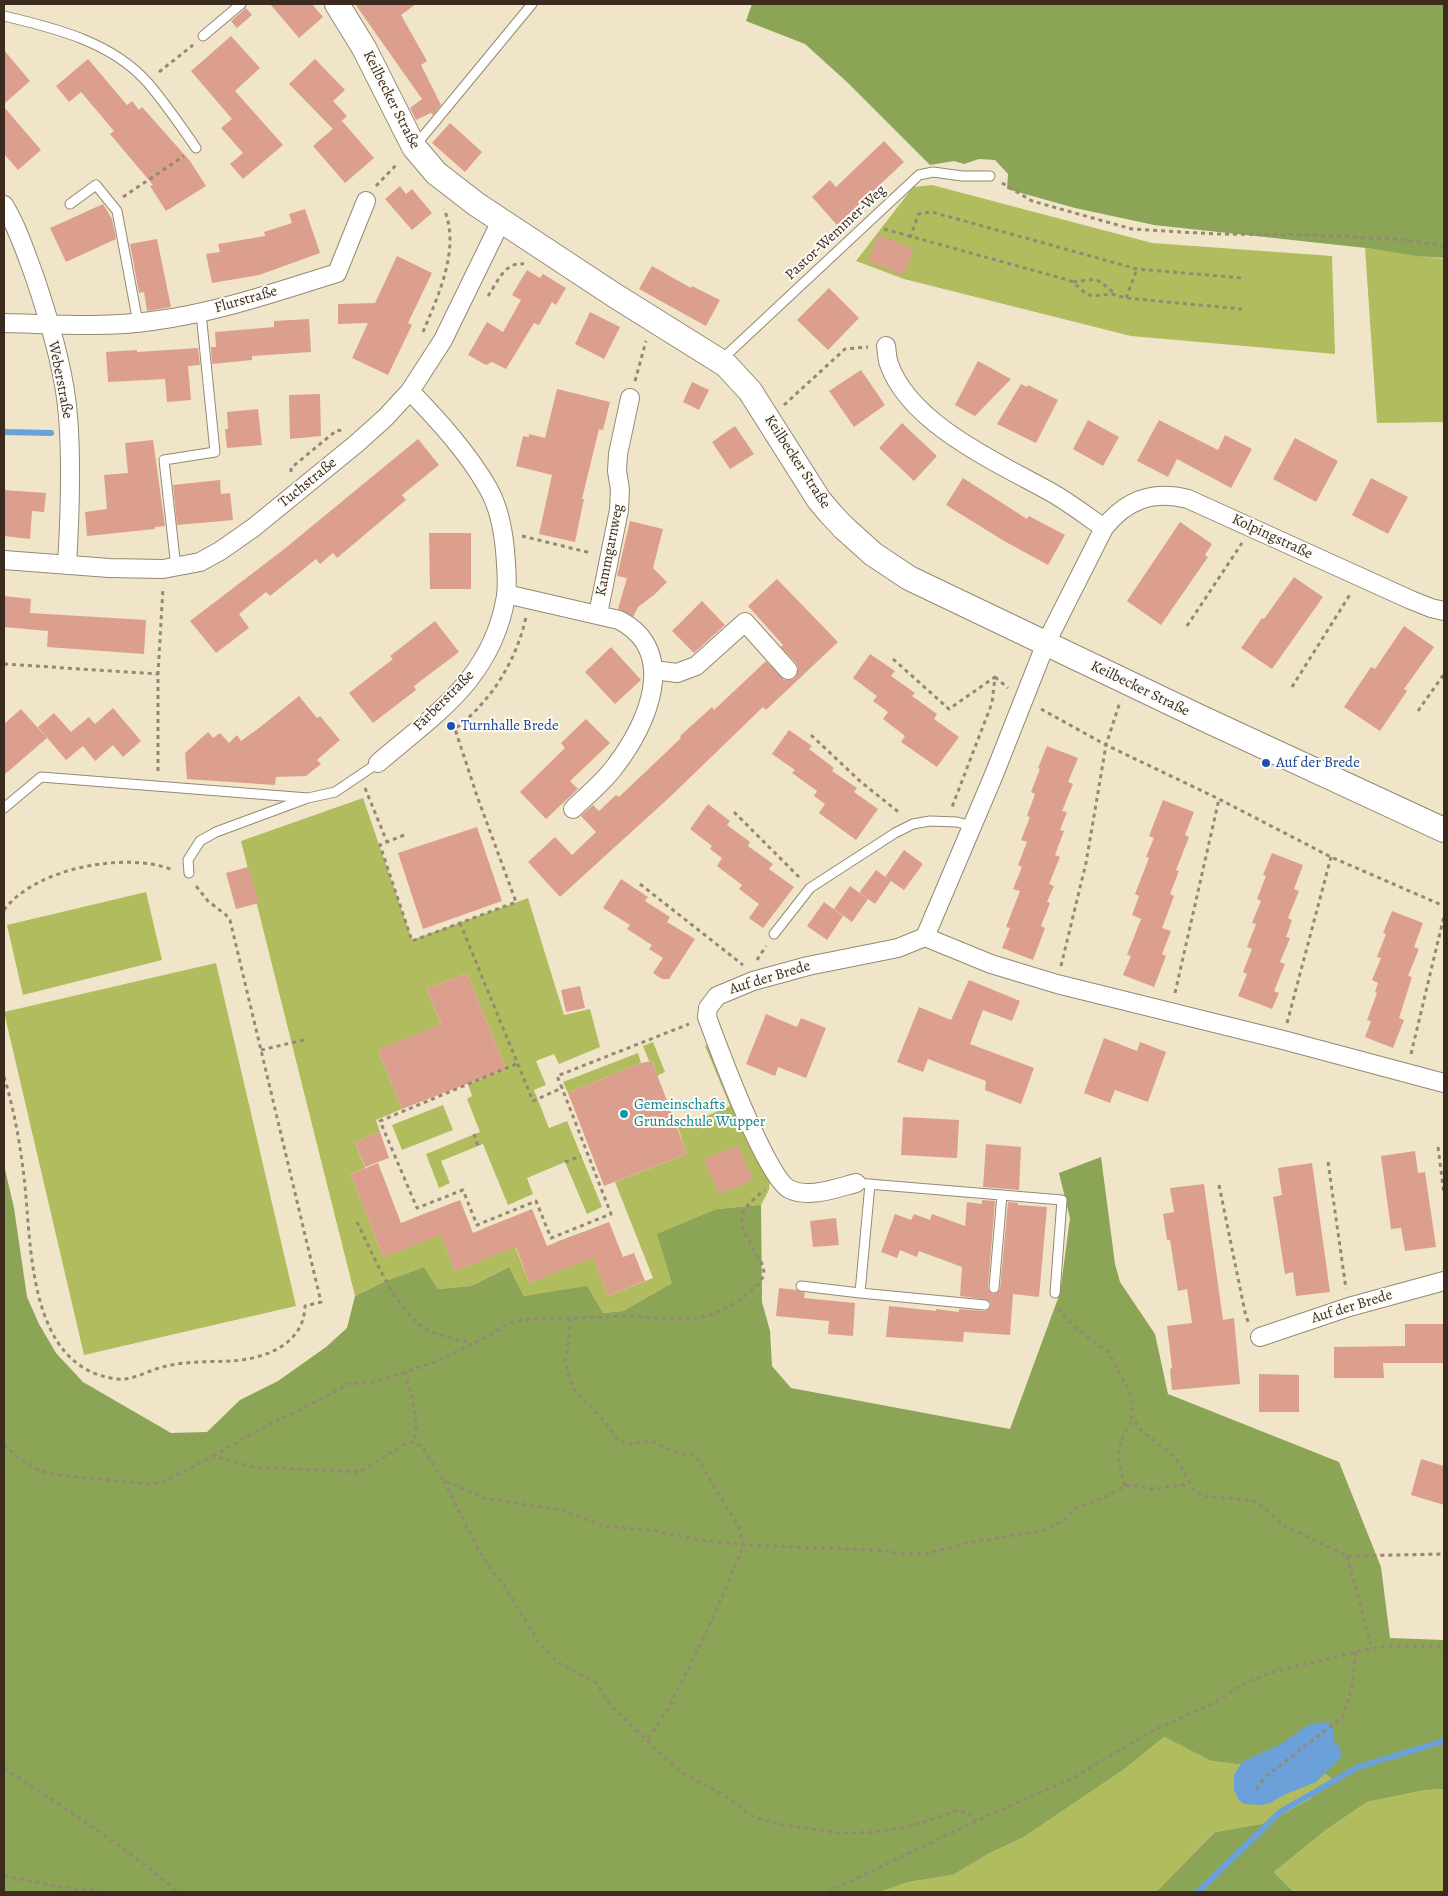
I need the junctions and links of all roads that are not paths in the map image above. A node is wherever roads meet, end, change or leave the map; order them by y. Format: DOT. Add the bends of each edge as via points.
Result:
graph roads {
  1 [pos="241,4"];
  2 [pos="337,4"];
  3 [pos="532,4"];
  4 [pos="4,16"];
  5 [pos="203,36"];
  6 [pos="414,147"];
  7 [pos="196,148"];
  8 [pos="990,176"];
  9 [pos="366,201"];
  10 [pos="70,204"];
  11 [pos="4,205"];
  12 [pos="501,221"];
  13 [pos="201,313"];
  14 [pos="4,323"];
  15 [pos="138,323"];
  16 [pos="49,324"];
  17 [pos="886,346"];
  18 [pos="720,361"];
  19 [pos="410,391"];
  20 [pos="630,398"];
  21 [pos="1104,528"];
  22 [pos="4,560"];
  23 [pos="67,565"];
  24 [pos="170,568"];
  25 [pos="506,594"];
  26 [pos="1444,610"];
  27 [pos="598,614"];
  28 [pos="1046,643"];
  29 [pos="654,670"];
  30 [pos="788,670"];
  31 [pos="378,763"];
  32 [pos="308,798"];
  33 [pos="4,808"];
  34 [pos="573,809"];
  35 [pos="972,826"];
  36 [pos="1444,830"];
  37 [pos="189,873"];
  38 [pos="774,934"];
  39 [pos="925,937"];
  40 [pos="1444,1083"];
  41 [pos="863,1184"];
  42 [pos="1002,1195"];
  43 [pos="1444,1281"];
  44 [pos="800,1286"];
  45 [pos="994,1288"];
  46 [pos="860,1293"];
  47 [pos="1055,1293"];
  48 [pos="985,1305"];
  49 [pos="1260,1337"];
  1 -- 5 [label="lane"];
  2 -- 6 [label="main road, Keilbecker Straße" via="364,48"];
  3 -- 6 [label="lane"];
  4 -- 7 [label="lane" via="59,30 100,47 130,66 147,83"];
  6 -- 12 [label="main road, Keilbecker Straße" via="447,182"];
  8 -- 18 [label="lane, Pastor-Wemmer-Weg" via="932,172 919,175"];
  9 -- 13 [label="street, Flurstraße" via="337,273"];
  10 -- 15 [label="lane" via="96,185 118,211"];
  11 -- 16 [label="street, Weberstraße" via="29,262"];
  12 -- 18 [label="main road, Keilbecker Straße"];
  12 -- 19 [label="street, Tuchstraße" via="443,340"];
  13 -- 15 [label="street, Flurstraße"];
  13 -- 24 [label="lane" via="215,452 164,460"];
  14 -- 16 [label="street, Flurstraße"];
  15 -- 16 [label="street, Flurstraße" via="99,326"];
  16 -- 23 [label="street, Weberstraße" via="68,414 70,505"];
  17 -- 21 [label="street" via="889,364 899,386 922,412 949,434 1057,495"];
  18 -- 28 [label="main road, Keilbecker Straße" via="741,380 819,500 873,554 909,578"];
  19 -- 24 [label="street, Tuchstraße" via="372,430 253,528 211,557"];
  19 -- 25 [label="street, Färberstraße" via="458,446 489,490 499,513 504,539"];
  20 -- 27 [label="street, Kammgarnweg" via="618,454 619,510"];
  21 -- 26 [label="street, Kolpingstraße" via="1122,508 1142,499 1162,495 1188,499 1361,578 1431,608"];
  21 -- 28 [label="street, Kolpingstraße"];
  22 -- 23 [label="street, Tuchstraße"];
  23 -- 24 [label="street, Tuchstraße"];
  25 -- 27 [label="street, Kammgarnweg"];
  25 -- 31 [label="street, Färberstraße" via="491,644 467,683"];
  27 -- 29 [label="street, Kammgarnweg" via="627,624 639,635 650,653"];
  28 -- 35 [label="street"];
  28 -- 36 [label="main road, Keilbecker Straße"];
  29 -- 30 [label="street" via="677,673 696,666 745,622"];
  29 -- 34 [label="street, Kammgarnweg" via="647,708 628,749"];
  31 -- 32 [label="lane" via="335,792"];
  32 -- 33 [label="lane" via="41,777"];
  32 -- 37 [label="lane" via="216,832 200,842 188,860"];
  35 -- 38 [label="lane" via="930,821 895,833 810,888"];
  35 -- 39 [label="street"];
  39 -- 40 [label="street" via="991,964 1056,984"];
  39 -- 41 [label="street, Auf der Brede" via="898,948 752,981 717,996 708,1008 707,1017 745,1112 779,1180 788,1189 801,1193"];
  41 -- 42 [label="lane"];
  41 -- 46 [label="lane"];
  42 -- 45 [label="lane"];
  42 -- 47 [label="lane" via="1062,1200"];
  43 -- 49 [label="street, Auf der Brede" via="1349,1307"];
  44 -- 46 [label="lane"];
  46 -- 48 [label="lane"];
}
